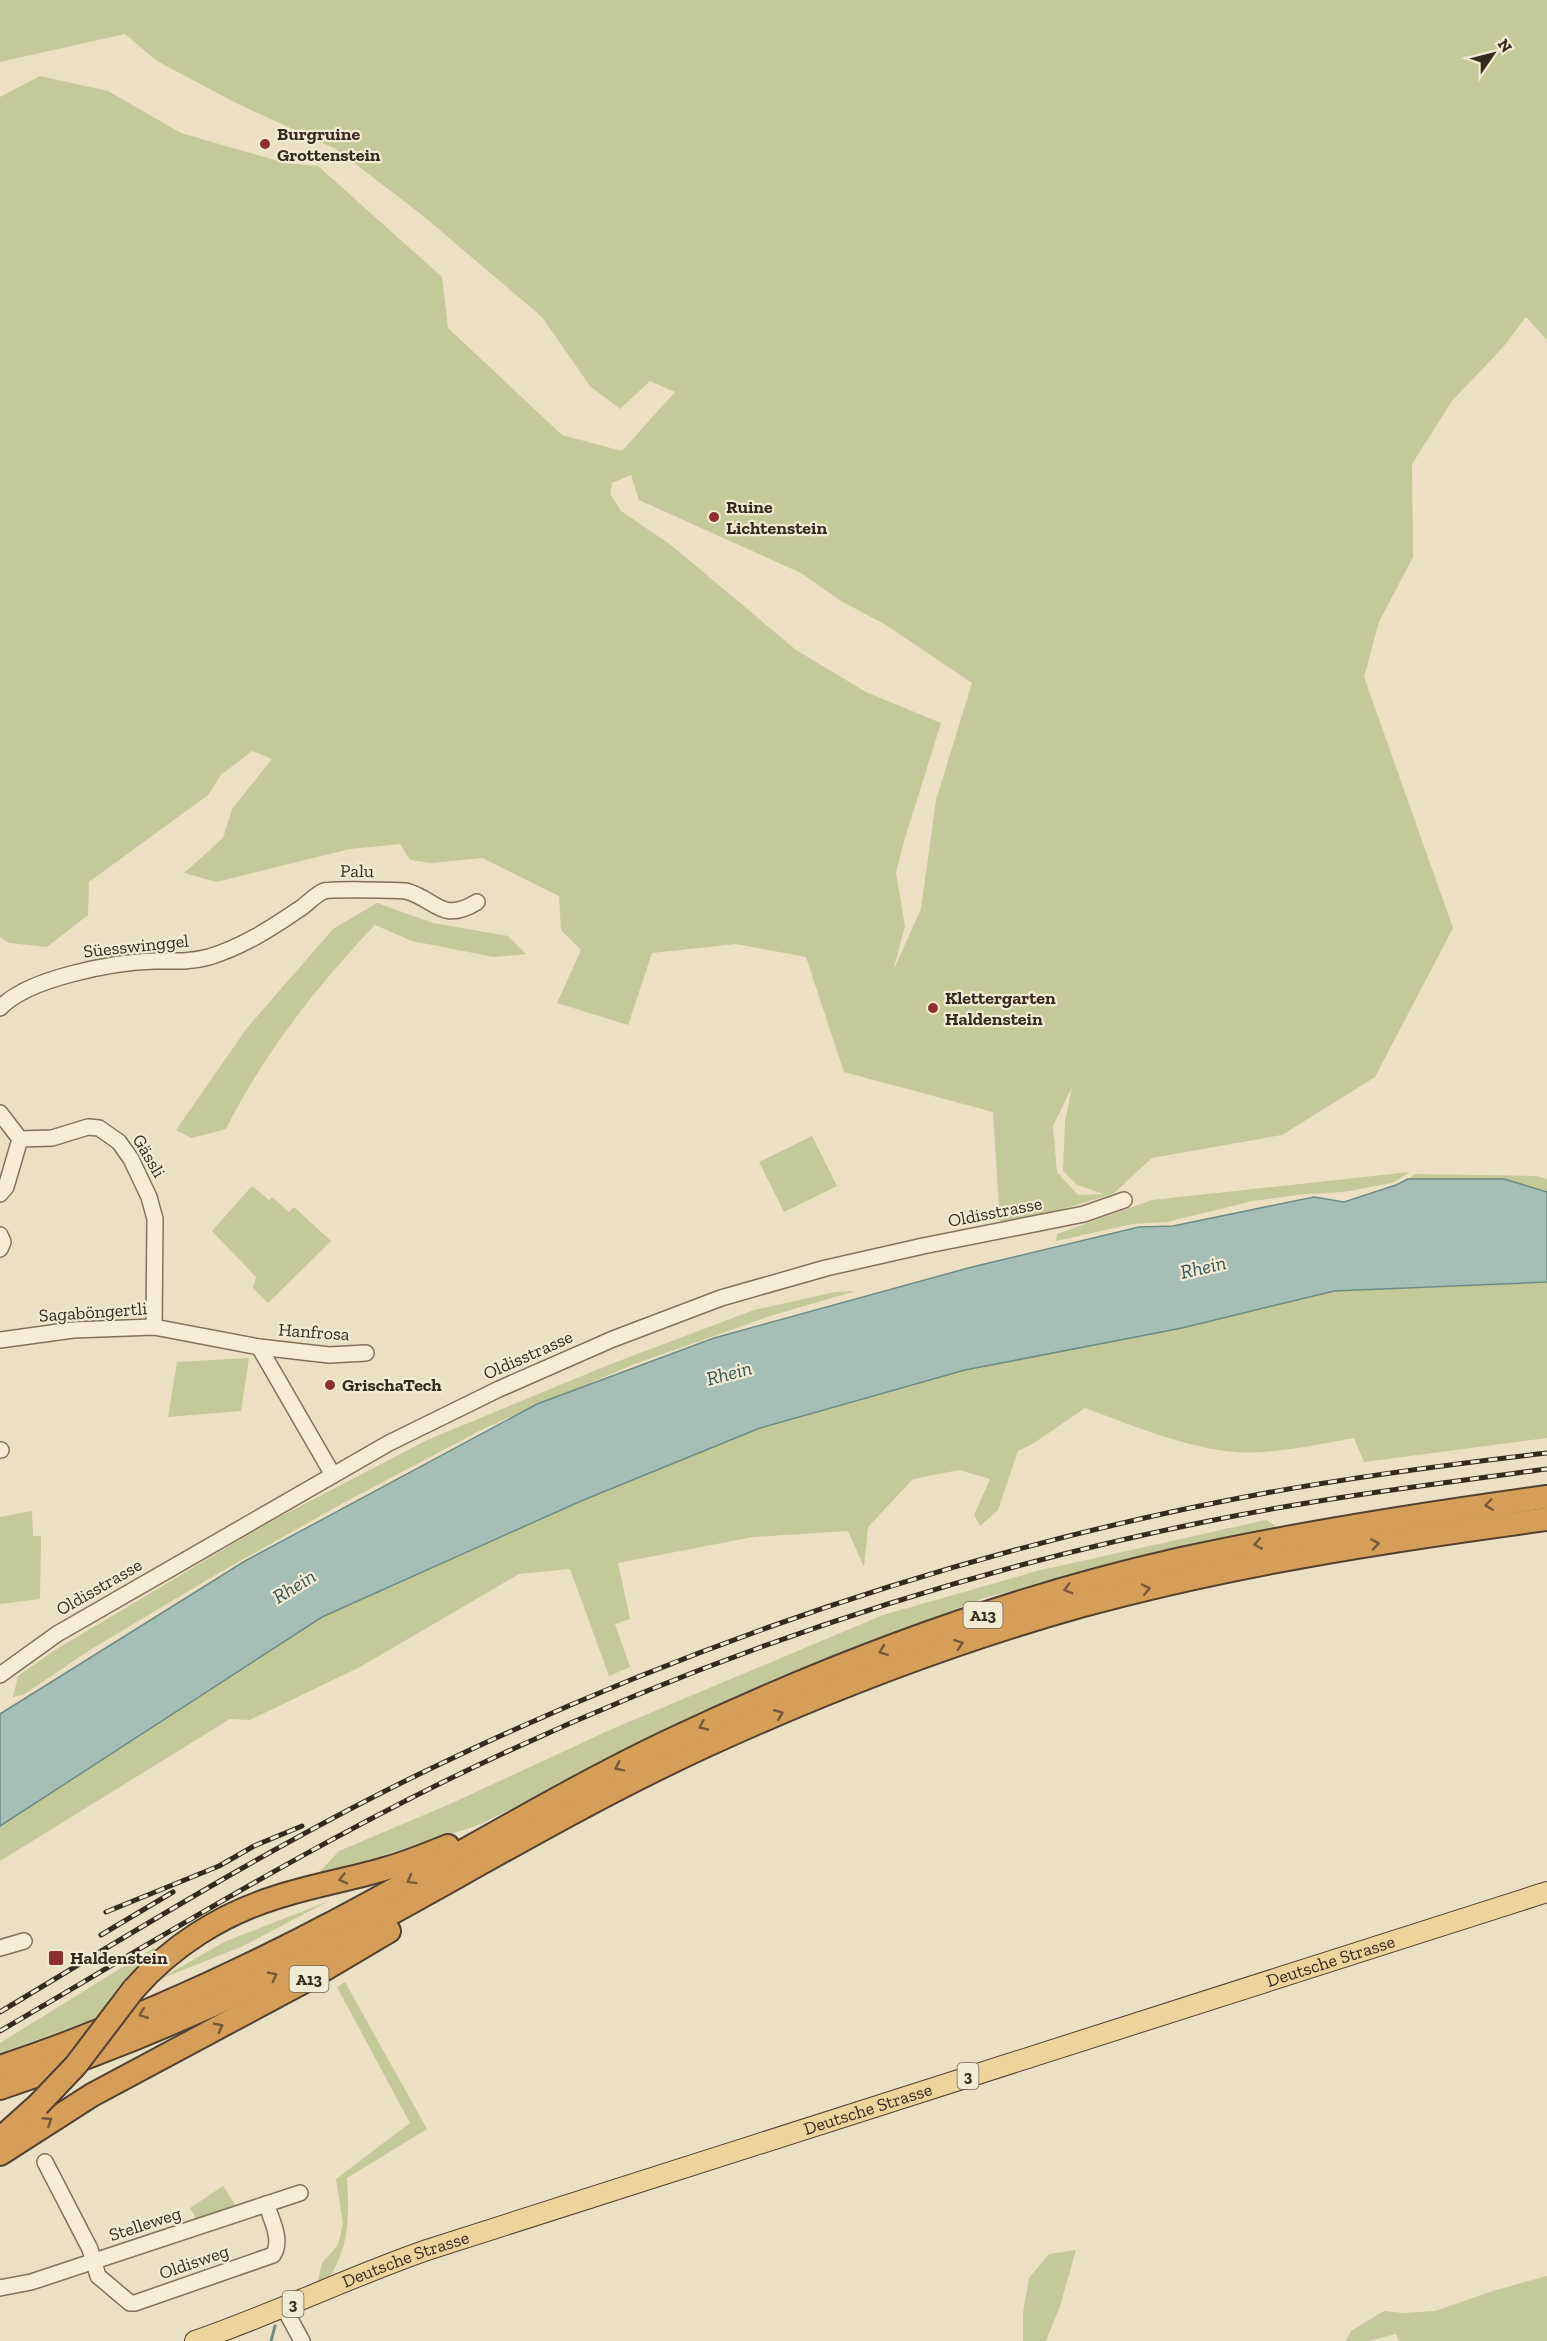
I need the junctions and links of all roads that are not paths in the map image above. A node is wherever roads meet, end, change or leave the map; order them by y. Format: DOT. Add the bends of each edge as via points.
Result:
graph roads {
  1 [pos="477,902"];
  2 [pos="246,943"];
  3 [pos="0,1008"];
  4 [pos="0,1113"];
  5 [pos="20,1139"];
  6 [pos="0,1194"];
  7 [pos="1124,1200"];
  8 [pos="0,1235"];
  9 [pos="0,1249"];
  10 [pos="154,1327"];
  11 [pos="0,1340"];
  12 [pos="259,1347"];
  13 [pos="366,1353"];
  14 [pos="333,1475"];
  15 [pos="1547,1497"];
  16 [pos="1547,1519"];
  17 [pos="0,1675"];
  18 [pos="573,1790"];
  19 [pos="611,1792"];
  20 [pos="1547,1892"];
  21 [pos="24,1941"];
  22 [pos="0,1948"];
  23 [pos="0,2067"];
  24 [pos="0,2088"];
  25 [pos="0,2139"];
  26 [pos="0,2154"];
  27 [pos="45,2162"];
  28 [pos="300,2193"];
  29 [pos="266,2204"];
  30 [pos="93,2261"];
  31 [pos="0,2288"];
  32 [pos="284,2308"];
  33 [pos="195,2341"];
  34 [pos="302,2341"];
  1 -- 2 [label="street, Palu" via="451,911 436,908 406,891 324,891"];
  2 -- 3 [label="street, Süesswinggel" via="182,962 154,961 84,970 34,987 8,999"];
  4 -- 5 [label="street"];
  5 -- 6 [label="street" via="6,1187"];
  5 -- 10 [label="street, Gässli" via="52,1138 88,1127 99,1128 113,1136 131,1159 150,1197 155,1219"];
  7 -- 14 [label="street, Oldisstrasse" via="1084,1214 826,1268 721,1298 526,1377 418,1427"];
  8 -- 9 [label="street"];
  10 -- 11 [label="street, Sagaböngertli" via="73,1329"];
  10 -- 12 [label="street, Sagaböngertli"];
  12 -- 13 [label="street, Hanfrosa" via="329,1355"];
  12 -- 14 [label="street"];
  14 -- 17 [label="street, Oldisstrasse" via="57,1634"];
  15 -- 18 [label="highway, A13, one-way" via="1315,1533 1175,1561 989,1613 824,1672 665,1743"];
  19 -- 16 [label="highway, A13, one-way" via="705,1746 826,1695 969,1641 1077,1607 1318,1552"];
  18 -- 23 [label="highway, A13, one-way" via="339,1920 210,1985 83,2038"];
  18 -- 25 [label="highway, A13, one-way, bridge" via="407,1862 276,1897 234,1914 181,1946 148,1973 76,2065"];
  24 -- 19 [label="highway, A13, one-way" via="98,2054 262,1981"];
  26 -- 19 [label="highway, A13, one-way" via="92,2095 257,2008 540,1842"];
  20 -- 32 [label="main road, Deutsche Strasse / 3" via="428,2250"];
  21 -- 22 [label="street"];
  27 -- 30 [label="street"];
  28 -- 29 [label="street, Stelleweg"];
  29 -- 30 [label="street, Stelleweg"];
  29 -- 30 [label="street, Oldisweg" via="277,2240 273,2255 145,2300 135,2303 124,2299 98,2276"];
  30 -- 31 [label="street, Stelleweg"];
  32 -- 33 [label="main road, Deutsche Strasse / 3"];
  32 -- 34 [label="street"];
}
